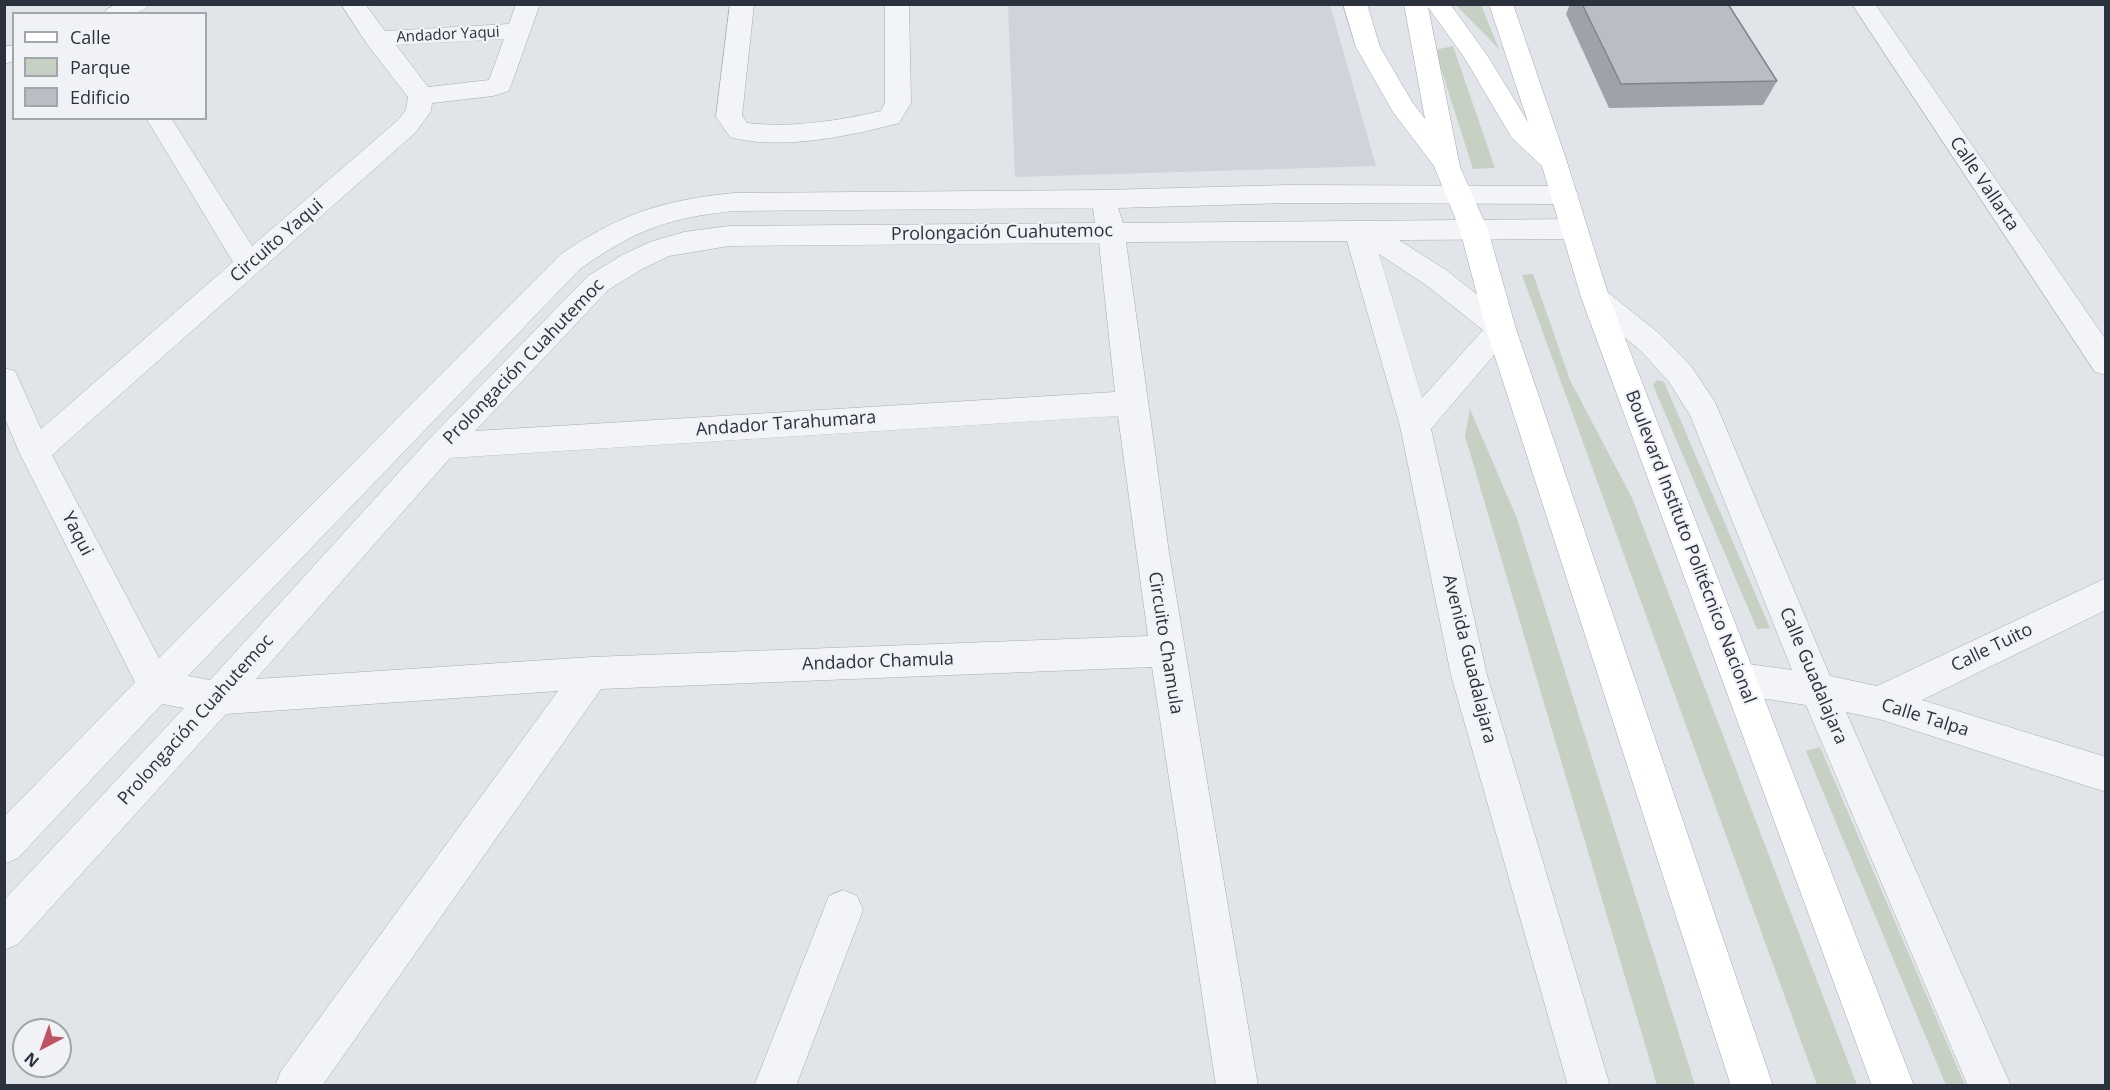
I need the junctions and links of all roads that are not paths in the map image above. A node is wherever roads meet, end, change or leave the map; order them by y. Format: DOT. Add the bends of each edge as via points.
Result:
graph roads {
  1 [pos="138,4"];
  2 [pos="352,4"];
  3 [pos="528,4"];
  4 [pos="742,4"];
  5 [pos="897,4"];
  6 [pos="1354,4"];
  7 [pos="1416,4"];
  8 [pos="1438,4"];
  9 [pos="1501,4"];
  10 [pos="1863,4"];
  11 [pos="120,12"];
  12 [pos="520,31"];
  13 [pos="376,39"];
  14 [pos="421,96"];
  15 [pos="159,120"];
  16 [pos="1554,162"];
  17 [pos="1447,167"];
  18 [pos="1459,194"];
  19 [pos="1565,195"];
  20 [pos="1107,215"];
  21 [pos="1574,229"];
  22 [pos="1358,230"];
  23 [pos="1474,230"];
  24 [pos="249,265"];
  25 [pos="1595,297"];
  26 [pos="1501,329"];
  27 [pos="2106,364"];
  28 [pos="4,379"];
  29 [pos="1130,403"];
  30 [pos="1415,426"];
  31 [pos="442,446"];
  32 [pos="35,452"];
  33 [pos="2106,593"];
  34 [pos="1165,651"];
  35 [pos="592,673"];
  36 [pos="1741,680"];
  37 [pos="155,686"];
  38 [pos="1818,690"];
  39 [pos="217,698"];
  40 [pos="1879,703"];
  41 [pos="2106,775"];
  42 [pos="4,845"];
  43 [pos="843,910"];
  44 [pos="4,930"];
  45 [pos="296,1086"];
  46 [pos="775,1086"];
  47 [pos="1237,1086"];
  48 [pos="1589,1086"];
  49 [pos="1752,1086"];
  50 [pos="1893,1086"];
  51 [pos="1990,1086"];
  1 -- 11 [label="street"];
  2 -- 13 [label="street"];
  3 -- 12 [label="street"];
  4 -- 5 [label="street" via="729,117 739,131 758,135 890,117 898,103"];
  6 -- 17 [label="main road" via="1368,47 1402,106"];
  7 -- 17 [label="main road"];
  8 -- 16 [label="main road" via="1485,71 1515,125"];
  9 -- 16 [label="main road, Boulevard Instituto Politécnico Nacional"];
  10 -- 27 [label="street, Calle Vallarta"];
  12 -- 13 [label="street, Andador Yaqui"];
  12 -- 14 [label="street" via="500,85"];
  13 -- 14 [label="street"];
  14 -- 24 [label="street, Circuito Yaqui" via="418,111 406,127"];
  15 -- 24 [label="street"];
  16 -- 19 [label="main road, Boulevard Instituto Politécnico Nacional"];
  17 -- 18 [label="main road"];
  18 -- 19 [label="street, Prolongación Cuahutemoc"];
  18 -- 20 [label="street, Prolongación Cuahutemoc" via="1287,195"];
  18 -- 23 [label="main road"];
  19 -- 21 [label="main road, Boulevard Instituto Politécnico Nacional"];
  20 -- 22 [label="street, Prolongación Cuahutemoc"];
  20 -- 29 [label="street, Circuito Chamula"];
  20 -- 31 [label="street, Prolongación Cuahutemoc" via="729,236 671,245 627,264 598,283"];
  20 -- 37 [label="street, Prolongación Cuahutemoc" via="734,202 678,209 637,222 570,262"];
  21 -- 23 [label="street, Prolongación Cuahutemoc"];
  21 -- 25 [label="main road, Boulevard Instituto Politécnico Nacional"];
  22 -- 23 [label="street, Prolongación Cuahutemoc"];
  22 -- 26 [label="street" via="1393,247 1442,280"];
  22 -- 30 [label="street, Avenida Guadalajara"];
  23 -- 26 [label="main road"];
  24 -- 32 [label="street, Circuito Yaqui"];
  25 -- 36 [label="main road, Boulevard Instituto Politécnico Nacional"];
  25 -- 38 [label="street, Calle Guadalajara" via="1651,343 1680,374 1704,411"];
  26 -- 30 [label="street"];
  26 -- 49 [label="main road"];
  28 -- 32 [label="street, Yaqui"];
  29 -- 31 [label="street, Andador Tarahumara"];
  29 -- 34 [label="street, Circuito Chamula"];
  30 -- 48 [label="street, Avenida Guadalajara" via="1469,675"];
  31 -- 39 [label="street, Prolongación Cuahutemoc"];
  32 -- 37 [label="street, Yaqui"];
  33 -- 40 [label="street, Calle Tuito"];
  34 -- 35 [label="street, Andador Chamula"];
  34 -- 47 [label="street, Circuito Chamula"];
  35 -- 39 [label="street, Andador Chamula"];
  35 -- 45 [label="street"];
  36 -- 38 [label="street, Calle Talpa"];
  36 -- 50 [label="main road, Boulevard Instituto Politécnico Nacional"];
  37 -- 39 [label="street, Andador Chamula"];
  37 -- 42 [label="street, Prolongación Cuahutemoc"];
  38 -- 40 [label="street, Calle Talpa"];
  38 -- 51 [label="street, Calle Guadalajara"];
  39 -- 44 [label="street, Prolongación Cuahutemoc"];
  40 -- 41 [label="street, Calle Talpa"];
  43 -- 46 [label="street"];
}
